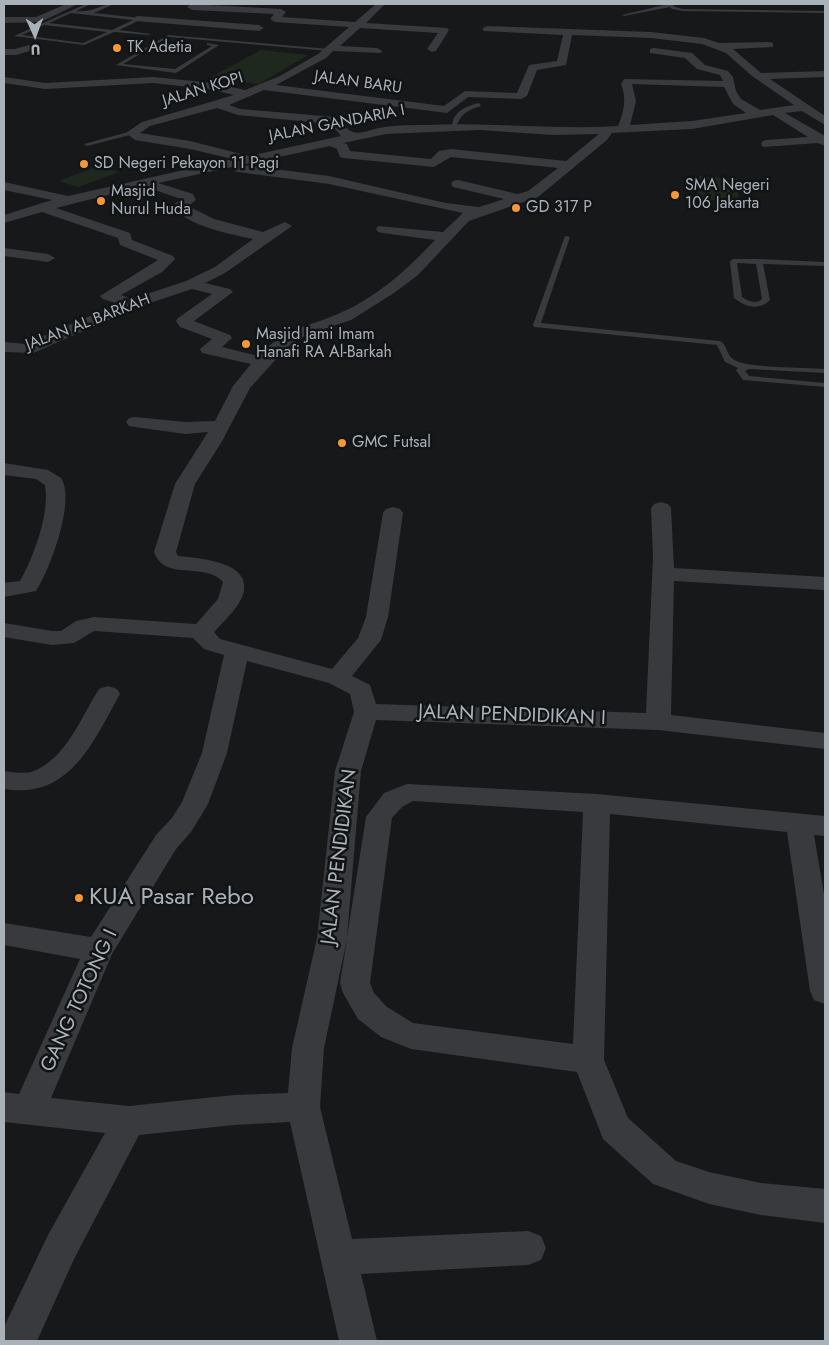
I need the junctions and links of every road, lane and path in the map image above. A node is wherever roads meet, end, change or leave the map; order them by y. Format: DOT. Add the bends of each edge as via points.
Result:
graph roads {
  1 [pos="89,4"];
  2 [pos="112,4"];
  3 [pos="196,4"];
  4 [pos="381,4"];
  5 [pos="670,4"];
  6 [pos="71,8"];
  7 [pos="825,12"];
  8 [pos="89,14"];
  9 [pos="624,15"];
  10 [pos="421,18"];
  11 [pos="138,19"];
  12 [pos="4,20"];
  13 [pos="44,24"];
  14 [pos="358,25"];
  15 [pos="408,27"];
  16 [pos="259,28"];
  17 [pos="569,28"];
  18 [pos="487,29"];
  19 [pos="113,31"];
  20 [pos="149,34"];
  21 [pos="651,35"];
  22 [pos="162,40"];
  23 [pos="769,45"];
  24 [pos="719,46"];
  25 [pos="29,48"];
  26 [pos="330,49"];
  27 [pos="432,49"];
  28 [pos="377,51"];
  29 [pos="4,52"];
  30 [pos="825,74"];
  31 [pos="759,76"];
  32 [pos="4,80"];
  33 [pos="728,84"];
  34 [pos="72,85"];
  35 [pos="264,87"];
  36 [pos="242,93"];
  37 [pos="82,96"];
  38 [pos="218,105"];
  39 [pos="479,105"];
  40 [pos="803,108"];
  41 [pos="775,112"];
  42 [pos="758,114"];
  43 [pos="825,121"];
  44 [pos="692,125"];
  45 [pos="454,126"];
  46 [pos="132,133"];
  47 [pos="615,133"];
  48 [pos="353,136"];
  49 [pos="708,137"];
  50 [pos="823,140"];
  51 [pos="329,141"];
  52 [pos="87,144"];
  53 [pos="767,144"];
  54 [pos="250,160"];
  55 [pos="570,164"];
  56 [pos="227,165"];
  57 [pos="144,182"];
  58 [pos="458,184"];
  59 [pos="4,186"];
  60 [pos="520,199"];
  61 [pos="68,200"];
  62 [pos="44,208"];
  63 [pos="480,211"];
  64 [pos="4,219"];
  65 [pos="286,226"];
  66 [pos="383,229"];
  67 [pos="265,237"];
  68 [pos="447,237"];
  69 [pos="567,237"];
  70 [pos="4,252"];
  71 [pos="48,258"];
  72 [pos="758,261"];
  73 [pos="825,264"];
  74 [pos="191,284"];
  75 [pos="132,304"];
  76 [pos="4,347"];
  77 [pos="262,362"];
  78 [pos="745,368"];
  79 [pos="825,371"];
  80 [pos="825,385"];
  81 [pos="135,422"];
  82 [pos="220,426"];
  83 [pos="4,469"];
  84 [pos="661,508"];
  85 [pos="393,513"];
  86 [pos="665,574"];
  87 [pos="825,584"];
  88 [pos="4,590"];
  89 [pos="4,630"];
  90 [pos="202,631"];
  91 [pos="237,650"];
  92 [pos="337,678"];
  93 [pos="108,694"];
  94 [pos="366,712"];
  95 [pos="658,722"];
  96 [pos="825,741"];
  97 [pos="4,780"];
  98 [pos="597,803"];
  99 [pos="812,825"];
  100 [pos="4,934"];
  101 [pos="99,950"];
  102 [pos="825,991"];
  103 [pos="588,1060"];
  104 [pos="303,1107"];
  105 [pos="17,1108"];
  106 [pos="129,1121"];
  107 [pos="825,1206"];
  108 [pos="528,1248"];
  109 [pos="337,1257"];
  110 [pos="18,1341"];
  111 [pos="358,1341"];
  1 -- 6 [label="lane"];
  2 -- 8 [label="lane"];
  3 -- 14 [label="street" via="192,7 281,12 275,19"];
  4 -- 14 [label="street, JALAN KOPI"];
  5 -- 7 [label="lane" via="683,10"];
  5 -- 9 [label="lane"];
  6 -- 8 [label="lane"];
  6 -- 12 [label="street" via="38,20"];
  6 -- 13 [label="lane"];
  8 -- 11 [label="lane"];
  10 -- 15 [label="street"];
  11 -- 16 [label="street"];
  11 -- 19 [label="lane"];
  13 -- 19 [label="lane"];
  13 -- 19 [label="lane" via="16,37 84,44"];
  14 -- 15 [label="street"];
  14 -- 26 [label="street, JALAN KOPI"];
  15 -- 27 [label="street" via="445,31"];
  17 -- 18 [label="street"];
  17 -- 21 [label="street"];
  17 -- 35 [label="street, JALAN BARU" via="562,63 534,67 520,96 468,93 447,110"];
  19 -- 20 [label="lane"];
  21 -- 24 [label="street" via="693,38"];
  21 -- 33 [label="street" via="640,47 688,55 701,67 727,75"];
  22 -- 22 [label="lane" via="118,65 176,71 218,45"];
  22 -- 26 [label="lane" via="168,36"];
  23 -- 24 [label="street"];
  24 -- 31 [label="street" via="733,53"];
  25 -- 29 [label="street"];
  26 -- 28 [label="street"];
  26 -- 35 [label="street, JALAN KOPI" via="310,64"];
  30 -- 31 [label="street"];
  31 -- 40 [label="street"];
  32 -- 34 [label="street" via="45,86"];
  33 -- 42 [label="street" via="742,108"];
  33 -- 47 [label="street" via="626,82 632,108"];
  34 -- 36 [label="street" via="153,80 214,86"];
  34 -- 37 [label="street"];
  35 -- 36 [label="street, JALAN KOPI"];
  36 -- 38 [label="street, JALAN KOPI"];
  38 -- 46 [label="street, JALAN KOPI" via="146,124"];
  38 -- 48 [label="street" via="238,112 335,121 343,133"];
  39 -- 45 [label="lane" via="459,113"];
  40 -- 41 [label="street, JALAN GANDARIA I"];
  40 -- 43 [label="street"];
  41 -- 42 [label="street, JALAN GANDARIA I"];
  41 -- 50 [label="street"];
  42 -- 44 [label="street, JALAN GANDARIA I"];
  44 -- 47 [label="street, JALAN GANDARIA I"];
  44 -- 49 [label="street"];
  45 -- 47 [label="street, JALAN GANDARIA I"];
  45 -- 48 [label="street, JALAN GANDARIA I" via="404,128"];
  46 -- 52 [label="lane"];
  46 -- 54 [label="street"];
  47 -- 55 [label="street"];
  48 -- 51 [label="street, JALAN GANDARIA I"];
  50 -- 53 [label="street"];
  51 -- 54 [label="street, JALAN GANDARIA I"];
  51 -- 55 [label="street" via="343,147 344,154 430,163 451,153"];
  54 -- 56 [label="street, JALAN GANDARIA I"];
  55 -- 60 [label="street" via="533,194"];
  56 -- 57 [label="street, JALAN GANDARIA I"];
  56 -- 63 [label="street" via="329,180 446,207"];
  57 -- 61 [label="street, JALAN GANDARIA I"];
  57 -- 67 [label="street" via="188,197 189,200 179,206 200,220"];
  58 -- 60 [label="street"];
  59 -- 61 [label="street"];
  60 -- 63 [label="street"];
  61 -- 62 [label="street, JALAN GANDARIA I"];
  62 -- 64 [label="street, JALAN GANDARIA I"];
  62 -- 75 [label="street" via="125,236 125,242 167,258 168,261 157,270 108,296"];
  63 -- 68 [label="street" via="464,218"];
  65 -- 67 [label="street, JALAN AL BARKAH"];
  66 -- 68 [label="street"];
  67 -- 74 [label="street, JALAN AL BARKAH" via="220,270"];
  68 -- 77 [label="street" via="413,272 389,290 345,317 300,332 282,343"];
  69 -- 78 [label="lane" via="537,325 720,343 728,360"];
  70 -- 71 [label="street"];
  72 -- 72 [label="lane" via="766,300 761,304 742,302 738,298 733,262"];
  72 -- 73 [label="lane"];
  74 -- 75 [label="street, JALAN AL BARKAH"];
  74 -- 77 [label="street" via="225,292 184,322 224,338 208,349"];
  75 -- 76 [label="street, JALAN AL BARKAH" via="28,349"];
  77 -- 82 [label="street" via="242,386"];
  78 -- 79 [label="lane"];
  78 -- 80 [label="lane" via="740,370 746,378"];
  81 -- 82 [label="street" via="185,428"];
  82 -- 90 [label="street" via="185,484 164,552 172,562 222,570 234,581 233,592"];
  83 -- 88 [label="street" via="41,474 54,482 57,497 43,558 31,583 23,588"];
  84 -- 86 [label="street"];
  85 -- 92 [label="street" via="377,617 368,640"];
  86 -- 87 [label="street"];
  86 -- 95 [label="street"];
  89 -- 90 [label="street" via="52,638 66,638 84,626 94,624"];
  90 -- 91 [label="street" via="212,644"];
  91 -- 92 [label="street"];
  91 -- 101 [label="street, GANG TOTONG I" via="223,726 195,805 180,831 166,842"];
  92 -- 94 [label="street" via="361,690"];
  93 -- 97 [label="street" via="71,754 54,771 39,779 22,782"];
  94 -- 95 [label="street, JALAN PENDIDIKAN I"];
  94 -- 104 [label="street, JALAN PENDIDIKAN" via="348,771 332,938 308,1048"];
  95 -- 96 [label="street, JALAN PENDIDIKAN I"];
  98 -- 99 [label="street"];
  98 -- 103 [label="street"];
  98 -- 103 [label="street" via="413,792 400,794 379,817 356,983 359,998 373,1015 392,1029 411,1036"];
  99 -- 102 [label="street"];
  100 -- 101 [label="street"];
  101 -- 105 [label="street, GANG TOTONG I"];
  103 -- 107 [label="street" via="615,1128 665,1173 709,1188 761,1199"];
  104 -- 106 [label="street" via="234,1110"];
  104 -- 109 [label="street, JALAN PENDIDIKAN"];
  105 -- 106 [label="street"];
  106 -- 110 [label="street" via="61,1247"];
  108 -- 109 [label="street"];
  109 -- 111 [label="street, JALAN PENDIDIKAN"];
}
